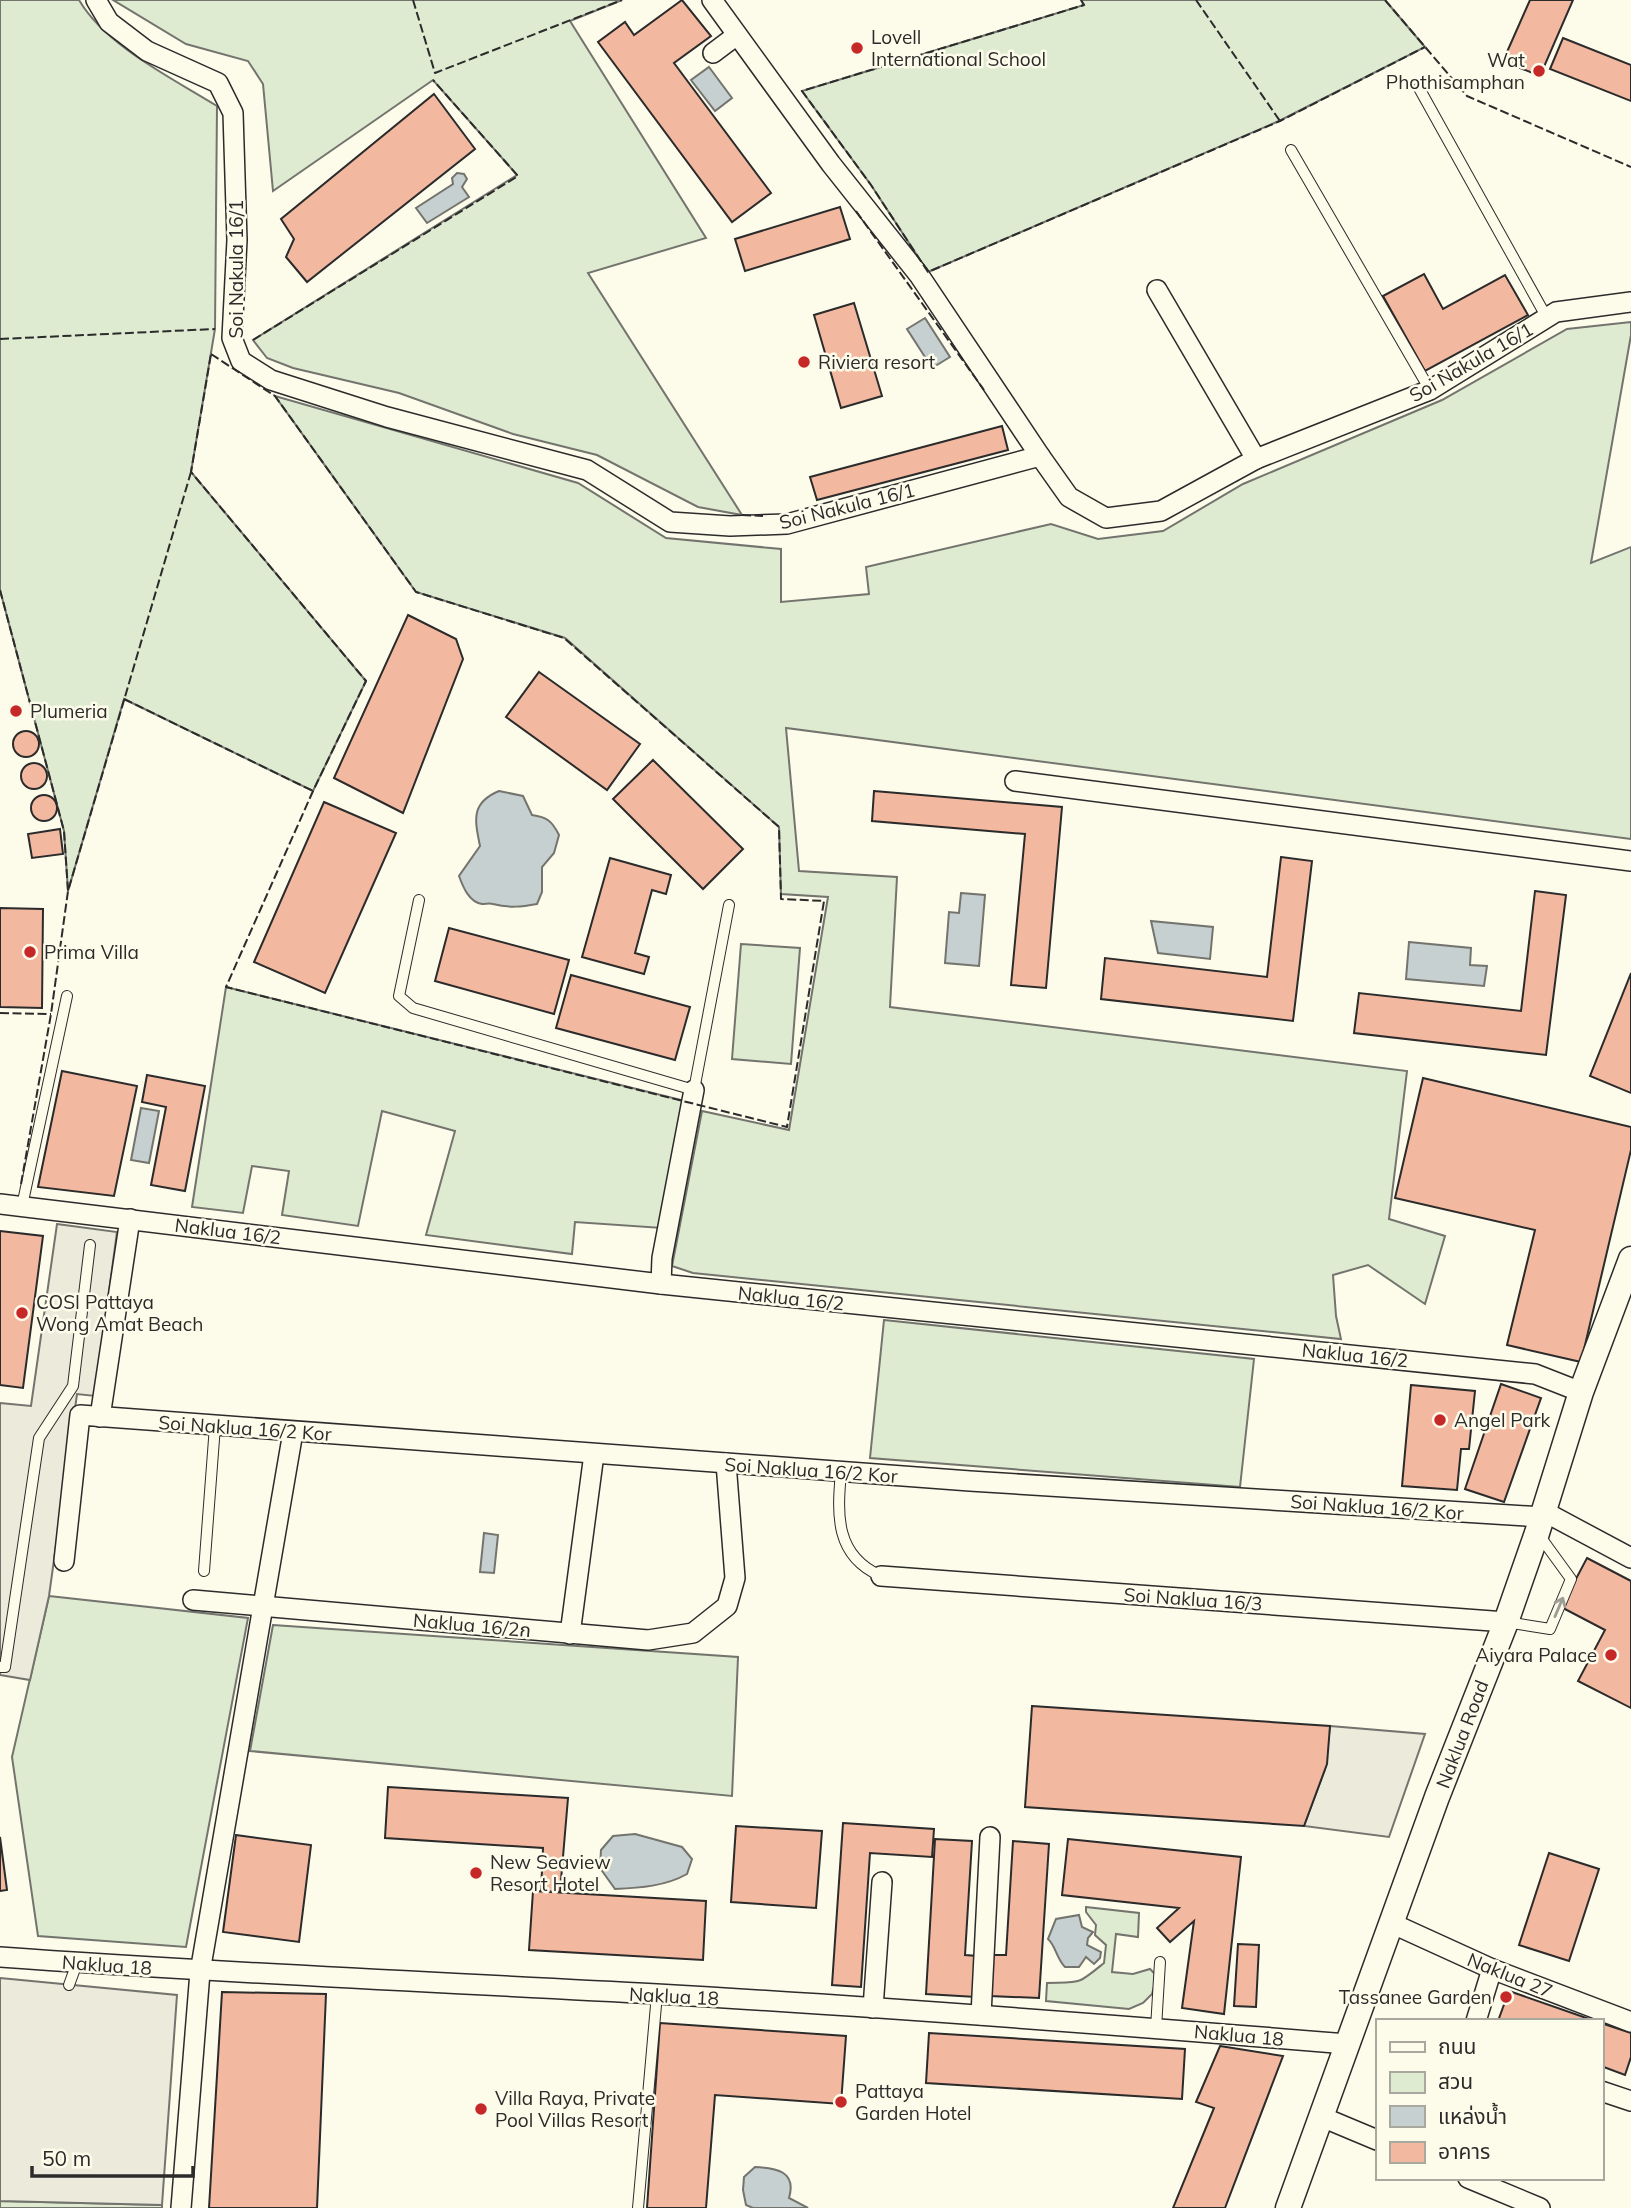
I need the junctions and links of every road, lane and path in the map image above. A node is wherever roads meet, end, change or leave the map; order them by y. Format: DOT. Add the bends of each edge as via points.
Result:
graph roads {
  1 [pos="96,0"];
  2 [pos="712,0"];
  3 [pos="737,35"];
  4 [pos="713,53"];
  5 [pos="1419,88"];
  6 [pos="1291,150"];
  7 [pos="1157,290"];
  8 [pos="1631,302"];
  9 [pos="1547,318"];
  10 [pos="1430,390"];
  11 [pos="1040,456"];
  12 [pos="1256,459"];
  13 [pos="1014,780"];
  14 [pos="1631,861"];
  15 [pos="419,900"];
  16 [pos="729,905"];
  17 [pos="67,996"];
  18 [pos="694,1090"];
  19 [pos="0,1204"];
  20 [pos="22,1206"];
  21 [pos="130,1219"];
  22 [pos="90,1245"];
  23 [pos="1631,1259"];
  24 [pos="661,1284"];
  25 [pos="1626,1286"];
  26 [pos="1581,1392"];
  27 [pos="100,1417"];
  28 [pos="215,1426"];
  29 [pos="293,1432"];
  30 [pos="594,1454"];
  31 [pos="726,1464"];
  32 [pos="841,1472"];
  33 [pos="1541,1520"];
  34 [pos="1631,1558"];
  35 [pos="64,1561"];
  36 [pos="204,1571"];
  37 [pos="881,1576"];
  38 [pos="193,1600"];
  39 [pos="262,1607"];
  40 [pos="1506,1622"];
  41 [pos="570,1634"];
  42 [pos="0,1667"];
  43 [pos="989,1837"];
  44 [pos="882,1882"];
  45 [pos="1391,1923"];
  46 [pos="0,1957"];
  47 [pos="1160,1962"];
  48 [pos="77,1963"];
  49 [pos="1492,1969"];
  50 [pos="200,1972"];
  51 [pos="69,1985"];
  52 [pos="657,1994"];
  53 [pos="873,2008"];
  54 [pos="981,2015"];
  55 [pos="1477,2019"];
  56 [pos="1631,2022"];
  57 [pos="1156,2028"];
  58 [pos="1347,2044"];
  59 [pos="1603,2092"];
  60 [pos="1631,2101"];
  61 [pos="1322,2118"];
  62 [pos="1376,2140"];
  63 [pos="1473,2180"];
  64 [pos="181,2208"];
  65 [pos="638,2208"];
  66 [pos="1288,2208"];
  67 [pos="1540,2208"];
  1 -- 11 [label="street, Soi Nakula 16/1" via="109,22 148,51 218,83 233,113 237,240 232,338 241,361 271,380 387,417 587,470 670,522 787,524"];
  2 -- 3 [label="street"];
  3 -- 4 [label="street"];
  3 -- 11 [label="street" via="919,275"];
  5 -- 9 [label="lane"];
  6 -- 10 [label="lane"];
  7 -- 12 [label="street"];
  8 -- 9 [label="street, Soi Nakula 16/1" via="1556,312"];
  9 -- 10 [label="street, Soi Nakula 16/1"];
  10 -- 12 [label="street, Soi Nakula 16/1"];
  11 -- 12 [label="street, Soi Nakula 16/1" via="1069,497 1106,519 1161,511"];
  13 -- 14 [label="street"];
  15 -- 18 [label="lane" via="400,996 413,1008"];
  16 -- 18 [label="lane"];
  17 -- 20 [label="lane"];
  18 -- 24 [label="street"];
  19 -- 20 [label="street, Naklua 16/2"];
  20 -- 21 [label="street, Naklua 16/2"];
  21 -- 24 [label="street, Naklua 16/2"];
  21 -- 27 [label="street"];
  22 -- 42 [label="lane" via="73,1386 39,1438 5,1667"];
  23 -- 25 [label="street, Naklua Road"];
  24 -- 26 [label="street, Naklua 16/2" via="1535,1374"];
  25 -- 26 [label="street, Naklua Road"];
  26 -- 33 [label="street, Naklua Road"];
  27 -- 28 [label="street, Soi Naklua 16/2 Kor"];
  27 -- 35 [label="street, Soi Naklua 16/2 Kor" via="80,1415"];
  28 -- 29 [label="street, Soi Naklua 16/2 Kor"];
  28 -- 36 [label="lane"];
  29 -- 30 [label="street, Soi Naklua 16/2 Kor"];
  29 -- 39 [label="street"];
  30 -- 31 [label="street, Soi Naklua 16/2 Kor"];
  30 -- 41 [label="street"];
  31 -- 32 [label="street, Soi Naklua 16/2 Kor"];
  31 -- 41 [label="street, Naklua 16/2ก" via="735,1578 727,1606 693,1633 666,1639"];
  32 -- 33 [label="street, Soi Naklua 16/2 Kor"];
  32 -- 37 [label="lane" via="838,1509 843,1537 863,1566"];
  33 -- 34 [label="street"];
  33 -- 40 [label="street, Naklua Road"];
  40 -- 33 [label="lane, one-way" via="1550,1629 1571,1579"];
  37 -- 40 [label="street, Soi Naklua 16/3"];
  38 -- 39 [label="street, Naklua 16/2ก"];
  39 -- 41 [label="street, Naklua 16/2ก"];
  39 -- 50 [label="street"];
  40 -- 45 [label="street, Naklua Road"];
  43 -- 54 [label="street"];
  44 -- 53 [label="street"];
  45 -- 49 [label="street, Naklua 27"];
  45 -- 58 [label="street, Naklua Road"];
  46 -- 48 [label="street, Naklua 18"];
  47 -- 57 [label="lane"];
  48 -- 50 [label="street, Naklua 18"];
  48 -- 51 [label="lane"];
  49 -- 55 [label="street"];
  49 -- 56 [label="street, Naklua 27"];
  50 -- 52 [label="street, Naklua 18"];
  50 -- 64 [label="street"];
  52 -- 53 [label="street, Naklua 18"];
  52 -- 65 [label="lane"];
  53 -- 54 [label="street, Naklua 18"];
  54 -- 57 [label="street, Naklua 18"];
  57 -- 58 [label="street, Naklua 18"];
  58 -- 61 [label="street, Naklua Road"];
  59 -- 60 [label="street"];
  61 -- 62 [label="street"];
  61 -- 66 [label="street, Naklua Road"];
  63 -- 67 [label="street"];
}
